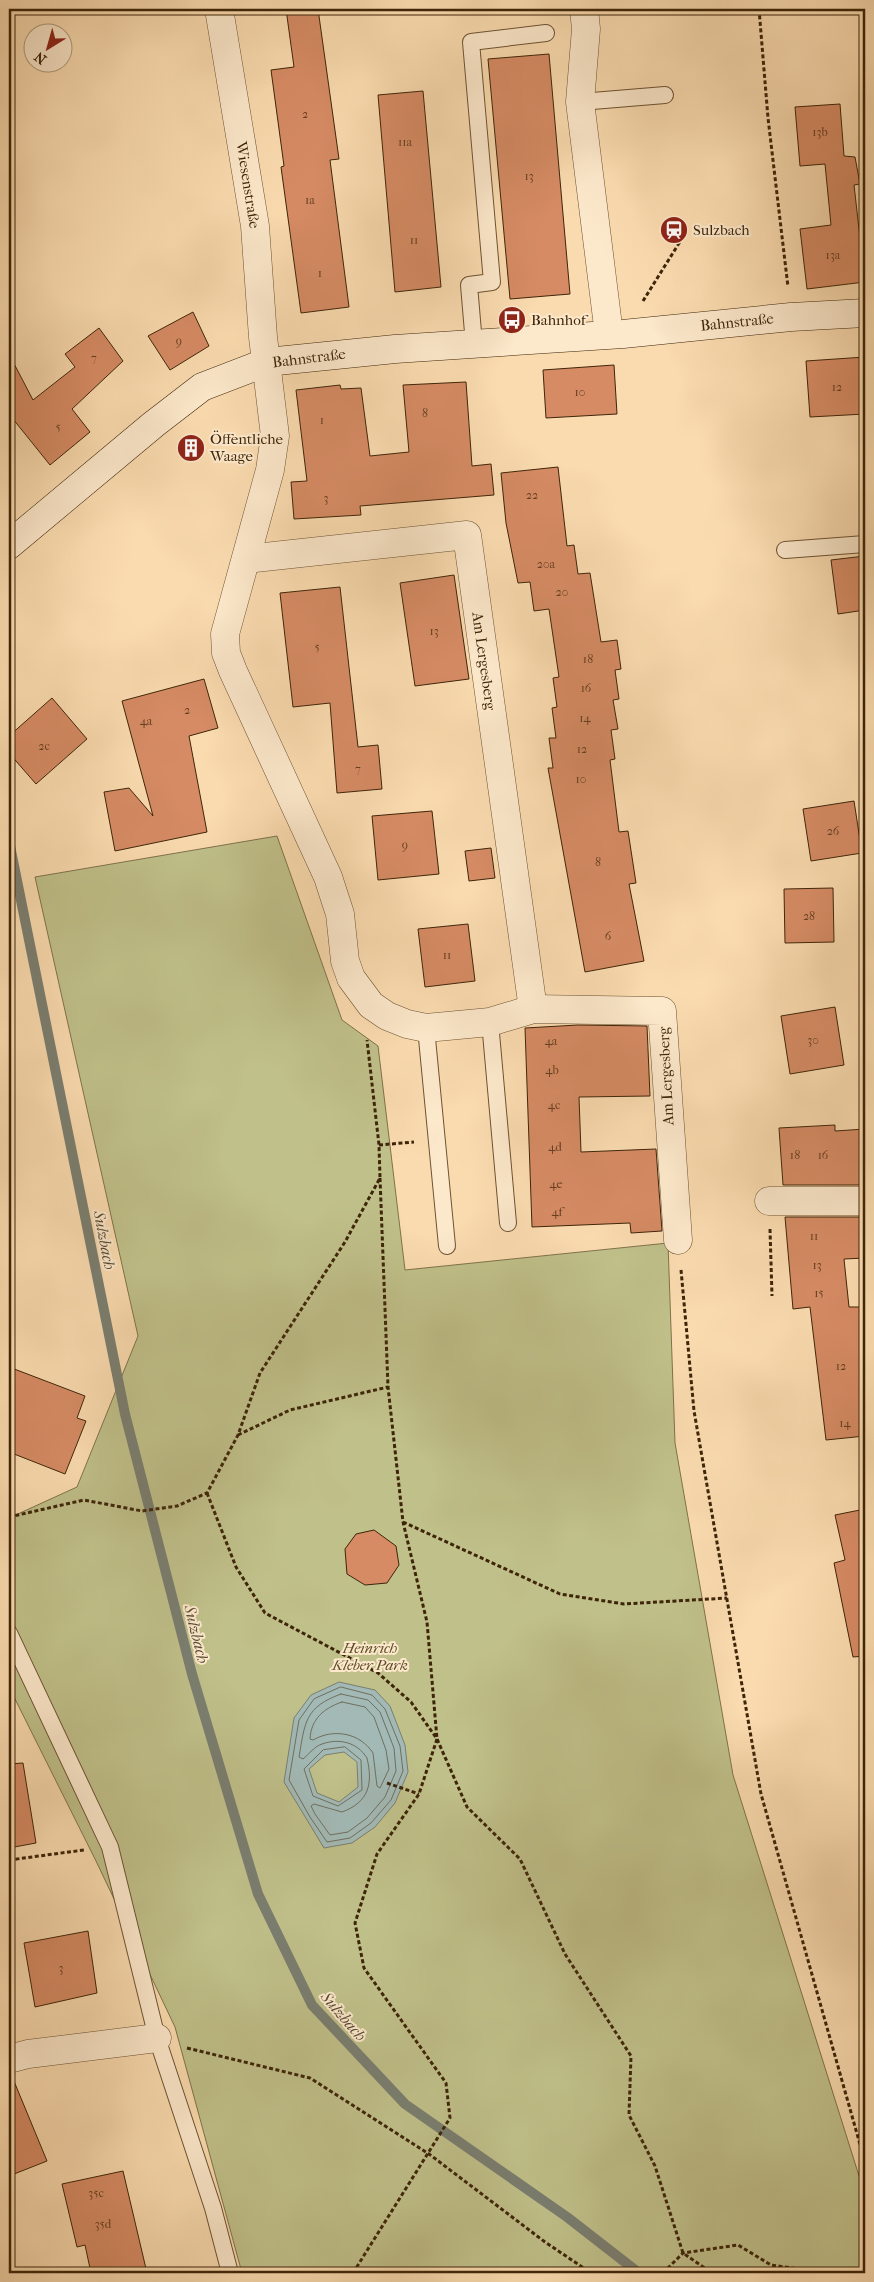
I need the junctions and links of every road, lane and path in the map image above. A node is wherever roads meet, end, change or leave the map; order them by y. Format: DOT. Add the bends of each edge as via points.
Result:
graph roads {
  1 [pos="219,9"];
  2 [pos="584,9"];
  3 [pos="759,9"];
  4 [pos="546,34"];
  5 [pos="665,95"];
  6 [pos="580,102"];
  7 [pos="681,240"];
  8 [pos="865,313"];
  9 [pos="791,317"];
  10 [pos="616,334"];
  11 [pos="474,344"];
  12 [pos="267,362"];
  13 [pos="865,544"];
  14 [pos="9,545"];
  15 [pos="785,550"];
  16 [pos="246,559"];
  17 [pos="371,1005"];
  18 [pos="533,1009"];
  19 [pos="490,1022"];
  20 [pos="426,1028"];
  21 [pos="437,1141"];
  22 [pos="379,1145"];
  23 [pos="380,1178"];
  24 [pos="865,1200"];
  25 [pos="769,1201"];
  26 [pos="508,1222"];
  27 [pos="678,1240"];
  28 [pos="447,1246"];
  29 [pos="772,1296"];
  30 [pos="388,1387"];
  31 [pos="238,1435"];
  32 [pos="207,1493"];
  33 [pos="9,1517"];
  34 [pos="403,1522"];
  35 [pos="727,1598"];
  36 [pos="9,1634"];
  37 [pos="437,1739"];
  38 [pos="387,1783"];
  39 [pos="420,1794"];
  40 [pos="110,1847"];
  41 [pos="9,1860"];
  42 [pos="156,2038"];
  43 [pos="9,2059"];
  44 [pos="429,2154"];
  45 [pos="865,2162"];
  46 [pos="683,2253"];
  47 [pos="230,2273"];
  48 [pos="353,2273"];
  49 [pos="592,2273"];
  50 [pos="663,2273"];
  51 [pos="717,2273"];
  52 [pos="826,2273"];
  1 -- 12 [label="street, Wiesenstraße" via="255,226"];
  2 -- 6 [label="street" via="586,29"];
  3 -- 9 [label="path"];
  4 -- 11 [label="lane" via="472,42 492,282 468,285"];
  5 -- 6 [label="lane"];
  6 -- 10 [label="street"];
  7 -- 10 [label="path"];
  8 -- 9 [label="street, Bahnstraße"];
  9 -- 10 [label="street, Bahnstraße"];
  10 -- 11 [label="street, Bahnstraße"];
  11 -- 12 [label="street, Bahnstraße"];
  12 -- 14 [label="street, Bahnstraße" via="202,387"];
  12 -- 16 [label="street, Am Lergesberg" via="276,436"];
  13 -- 15 [label="lane"];
  16 -- 17 [label="street, Am Lergesberg" via="225,634 226,653 328,877 340,914 345,961 351,978"];
  16 -- 18 [label="street, Am Lergesberg" via="467,535"];
  17 -- 20 [label="street, Am Lergesberg" via="387,1016"];
  17 -- 22 [label="path" via="365,1022"];
  18 -- 19 [label="street, Am Lergesberg"];
  18 -- 27 [label="street, Am Lergesberg" via="662,1011"];
  19 -- 20 [label="street, Am Lergesberg"];
  19 -- 26 [label="lane"];
  20 -- 21 [label="lane"];
  21 -- 22 [label="path"];
  21 -- 28 [label="lane"];
  22 -- 23 [label="path"];
  23 -- 30 [label="path"];
  23 -- 31 [label="path" via="345,1242 260,1373"];
  24 -- 25 [label="street"];
  25 -- 29 [label="path"];
  27 -- 35 [label="path" via="694,1411"];
  30 -- 31 [label="path" via="290,1410"];
  30 -- 34 [label="path"];
  31 -- 32 [label="path"];
  32 -- 33 [label="path" via="177,1506 142,1511 84,1500"];
  32 -- 37 [label="path" via="236,1567 265,1614 378,1673 411,1702"];
  34 -- 35 [label="path" via="560,1594 624,1604"];
  34 -- 37 [label="path" via="427,1622"];
  35 -- 45 [label="path" via="761,1794"];
  36 -- 40 [label="lane"];
  37 -- 39 [label="path"];
  37 -- 46 [label="path" via="467,1807 520,1859 566,1954 631,2056 629,2115 655,2166"];
  38 -- 39 [label="path"];
  39 -- 44 [label="path" via="377,1854 355,1923 364,1968 446,2083 450,2118"];
  40 -- 41 [label="path"];
  40 -- 42 [label="lane"];
  42 -- 43 [label="street"];
  42 -- 44 [label="path" via="310,2078"];
  42 -- 47 [label="lane" via="213,2208"];
  44 -- 48 [label="path"];
  44 -- 49 [label="path" via="545,2242"];
  46 -- 50 [label="path"];
  46 -- 51 [label="path"];
  46 -- 52 [label="path" via="738,2244 772,2265"];
}
